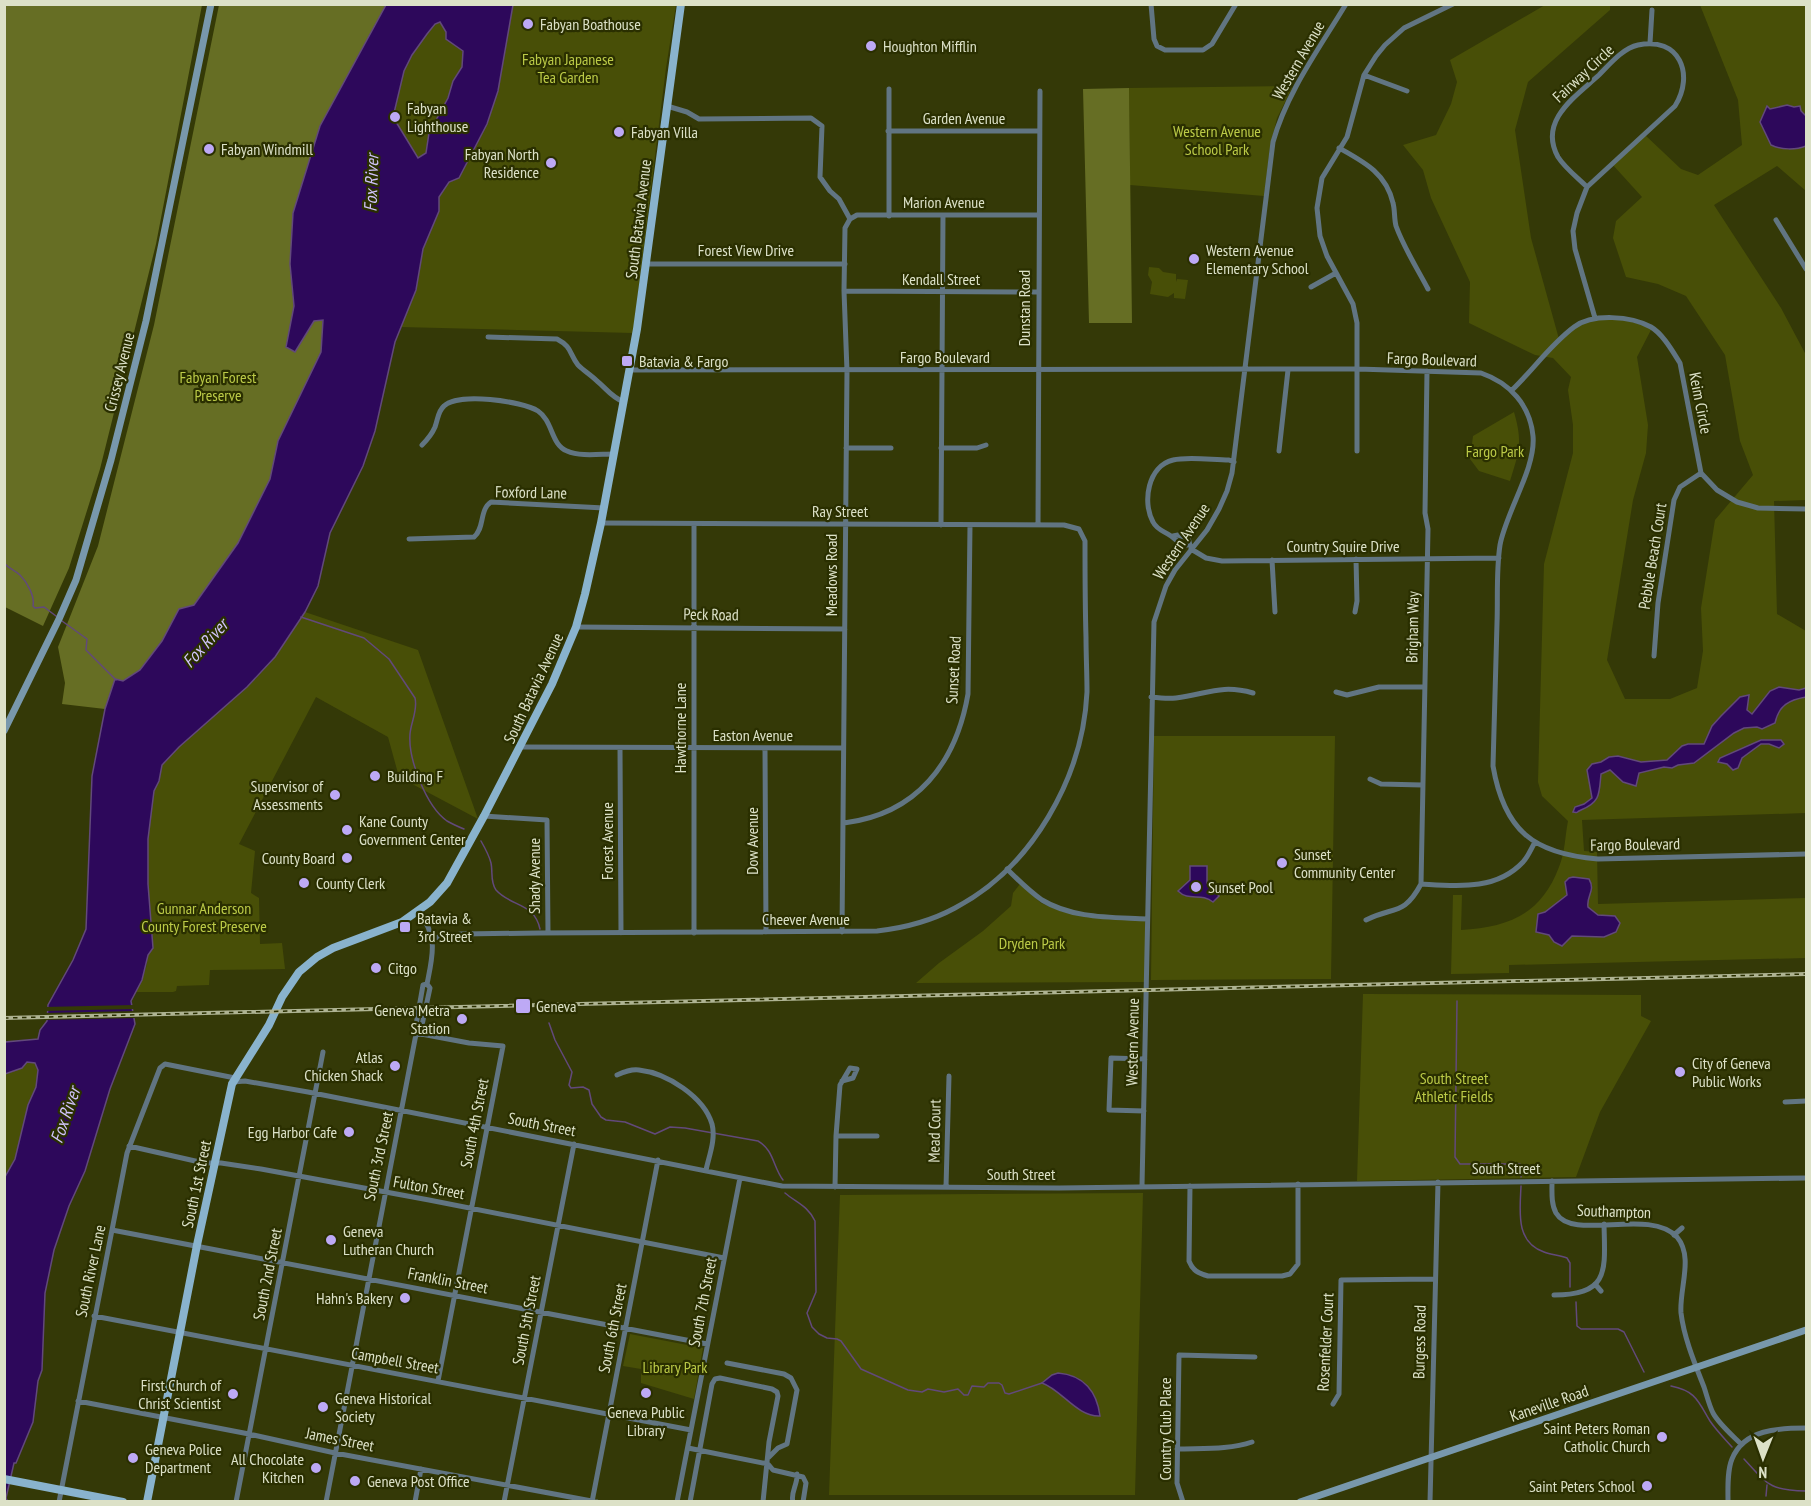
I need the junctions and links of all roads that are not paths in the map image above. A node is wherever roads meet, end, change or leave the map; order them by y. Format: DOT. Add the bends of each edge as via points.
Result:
graph roads {
  1 [pos="211,4"];
  2 [pos="681,4"];
  3 [pos="1151,4"];
  4 [pos="1236,4"];
  5 [pos="1346,4"];
  6 [pos="1453,4"];
  7 [pos="1652,10"];
  8 [pos="1650,43"];
  9 [pos="1364,75"];
  10 [pos="889,89"];
  11 [pos="1040,91"];
  12 [pos="1407,91"];
  13 [pos="667,106"];
  14 [pos="888,131"];
  15 [pos="1039,131"];
  16 [pos="1339,148"];
  17 [pos="1587,187"];
  18 [pos="943,215"];
  19 [pos="1039,215"];
  20 [pos="889,216"];
  21 [pos="850,219"];
  22 [pos="1776,220"];
  23 [pos="646,264"];
  24 [pos="845,264"];
  25 [pos="1806,269"];
  26 [pos="1336,273"];
  27 [pos="1311,287"];
  28 [pos="1428,289"];
  29 [pos="844,291"];
  30 [pos="942,292"];
  31 [pos="1038,292"];
  32 [pos="1595,318"];
  33 [pos="488,337"];
  34 [pos="1358,369"];
  35 [pos="630,370"];
  36 [pos="847,370"];
  37 [pos="1038,370"];
  38 [pos="1246,370"];
  39 [pos="1288,370"];
  40 [pos="941,371"];
  41 [pos="1427,371"];
  42 [pos="1512,390"];
  43 [pos="624,402"];
  44 [pos="986,445"];
  45 [pos="422,446"];
  46 [pos="846,448"];
  47 [pos="891,448"];
  48 [pos="941,448"];
  49 [pos="1279,450"];
  50 [pos="1357,451"];
  51 [pos="614,454"];
  52 [pos="1234,462"];
  53 [pos="1701,473"];
  54 [pos="604,508"];
  55 [pos="1806,509"];
  56 [pos="601,523"];
  57 [pos="694,524"];
  58 [pos="844,525"];
  59 [pos="940,525"];
  60 [pos="969,525"];
  61 [pos="1038,525"];
  62 [pos="1173,537"];
  63 [pos="409,539"];
  64 [pos="1191,549"];
  65 [pos="1427,558"];
  66 [pos="1499,558"];
  67 [pos="1356,559"];
  68 [pos="1272,560"];
  69 [pos="1275,612"];
  70 [pos="1355,612"];
  71 [pos="576,627"];
  72 [pos="693,627"];
  73 [pos="845,629"];
  74 [pos="1654,656"];
  75 [pos="1424,687"];
  76 [pos="1336,692"];
  77 [pos="1253,693"];
  78 [pos="1151,698"];
  79 [pos="4,731"];
  80 [pos="520,747"];
  81 [pos="620,748"];
  82 [pos="693,748"];
  83 [pos="843,748"];
  84 [pos="765,749"];
  85 [pos="1370,779"];
  86 [pos="1422,785"];
  87 [pos="484,816"];
  88 [pos="844,823"];
  89 [pos="1535,842"];
  90 [pos="1806,854"];
  91 [pos="1007,869"];
  92 [pos="1421,884"];
  93 [pos="418,911"];
  94 [pos="1147,919"];
  95 [pos="1366,920"];
  96 [pos="766,932"];
  97 [pos="842,932"];
  98 [pos="548,933"];
  99 [pos="621,933"];
  100 [pos="694,933"];
  101 [pos="374,934"];
  102 [pos="433,938"];
  103 [pos="417,1031"];
  104 [pos="323,1052"];
  105 [pos="1145,1059"];
  106 [pos="165,1064"];
  107 [pos="850,1068"];
  108 [pos="617,1075"];
  109 [pos="949,1076"];
  110 [pos="235,1078"];
  111 [pos="315,1093"];
  112 [pos="1806,1101"];
  113 [pos="1785,1102"];
  114 [pos="402,1110"];
  115 [pos="1144,1111"];
  116 [pos="487,1127"];
  117 [pos="836,1136"];
  118 [pos="877,1136"];
  119 [pos="574,1144"];
  120 [pos="129,1146"];
  121 [pos="658,1160"];
  122 [pos="214,1163"];
  123 [pos="706,1170"];
  124 [pos="299,1177"];
  125 [pos="740,1178"];
  126 [pos="1806,1178"];
  127 [pos="1552,1181"];
  128 [pos="1438,1182"];
  129 [pos="1298,1184"];
  130 [pos="1143,1186"];
  131 [pos="1190,1186"];
  132 [pos="836,1187"];
  133 [pos="946,1187"];
  134 [pos="385,1192"];
  135 [pos="472,1208"];
  136 [pos="1604,1224"];
  137 [pos="558,1226"];
  138 [pos="1682,1228"];
  139 [pos="112,1230"];
  140 [pos="1674,1235"];
  141 [pos="642,1242"];
  142 [pos="197,1245"];
  143 [pos="724,1258"];
  144 [pos="283,1263"];
  145 [pos="368,1279"];
  146 [pos="1434,1279"];
  147 [pos="1595,1284"];
  148 [pos="1601,1291"];
  149 [pos="455,1295"];
  150 [pos="1554,1295"];
  151 [pos="541,1312"];
  152 [pos="94,1316"];
  153 [pos="625,1328"];
  154 [pos="1806,1330"];
  155 [pos="180,1332"];
  156 [pos="707,1344"];
  157 [pos="266,1349"];
  158 [pos="1255,1357"];
  159 [pos="727,1364"];
  160 [pos="352,1365"];
  161 [pos="1696,1367"];
  162 [pos="438,1381"];
  163 [pos="524,1398"];
  164 [pos="78,1401"];
  165 [pos="1333,1404"];
  166 [pos="609,1414"];
  167 [pos="163,1418"];
  168 [pos="1806,1428"];
  169 [pos="691,1430"];
  170 [pos="249,1434"];
  171 [pos="1252,1442"];
  172 [pos="1741,1444"];
  173 [pos="688,1448"];
  174 [pos="1177,1449"];
  175 [pos="699,1450"];
  176 [pos="335,1453"];
  177 [pos="769,1456"];
  178 [pos="1430,1458"];
  179 [pos="768,1464"];
  180 [pos="421,1468"];
  181 [pos="797,1474"];
  182 [pos="4,1479"];
  183 [pos="507,1484"];
  184 [pos="61,1490"];
  185 [pos="594,1501"];
  186 [pos="59,1502"];
  187 [pos="123,1502"];
  188 [pos="147,1502"];
  189 [pos="236,1502"];
  190 [pos="326,1502"];
  191 [pos="415,1502"];
  192 [pos="504,1502"];
  193 [pos="677,1502"];
  194 [pos="690,1502"];
  195 [pos="763,1502"];
  196 [pos="793,1502"];
  197 [pos="803,1502"];
  198 [pos="1184,1502"];
  199 [pos="1300,1502"];
  200 [pos="1430,1502"];
  201 [pos="1728,1502"];
  1 -- 79 [label="main road, Crissey Avenue" via="146,321 111,460 76,580"];
  2 -- 13 [label="main road, South Batavia Avenue"];
  3 -- 4 [label="street" via="1154,39 1165,50 1209,48"];
  5 -- 38 [label="street, Western Avenue" via="1279,120 1273,142"];
  6 -- 9 [label="street" via="1395,35"];
  7 -- 8 [label="street"];
  8 -- 17 [label="street" via="1667,46 1680,61 1684,77 1682,94 1675,106"];
  8 -- 17 [label="street, Fairway Circle" via="1635,45 1621,55 1560,112 1553,127 1553,145 1559,159"];
  9 -- 12 [label="street"];
  9 -- 16 [label="street" via="1352,124"];
  10 -- 14 [label="street"];
  11 -- 15 [label="street, Dunstan Road"];
  13 -- 21 [label="street" via="699,119 811,118 822,126 820,177"];
  13 -- 23 [label="main road, South Batavia Avenue"];
  14 -- 15 [label="street, Garden Avenue"];
  14 -- 20 [label="street"];
  15 -- 19 [label="street, Dunstan Road"];
  16 -- 26 [label="street" via="1322,178 1317,208 1320,236"];
  16 -- 28 [label="street" via="1371,165 1386,183 1394,203 1395,223"];
  17 -- 32 [label="street" via="1577,213 1575,249"];
  18 -- 19 [label="street, Marion Avenue"];
  18 -- 20 [label="street, Marion Avenue"];
  18 -- 30 [label="street"];
  19 -- 31 [label="street, Dunstan Road"];
  20 -- 21 [label="street, Marion Avenue" via="857,215"];
  21 -- 24 [label="street, Meadows Road" via="845,228"];
  22 -- 25 [label="street"];
  23 -- 24 [label="street, Forest View Drive"];
  23 -- 35 [label="main road, South Batavia Avenue"];
  24 -- 29 [label="street, Meadows Road"];
  26 -- 27 [label="street"];
  26 -- 34 [label="street" via="1353,304"];
  29 -- 30 [label="street, Kendall Street"];
  29 -- 36 [label="street, Meadows Road"];
  30 -- 31 [label="street, Kendall Street"];
  30 -- 40 [label="street"];
  31 -- 37 [label="street, Dunstan Road"];
  32 -- 42 [label="street" via="1563,336"];
  32 -- 53 [label="street, Keim Circle" via="1619,318 1652,327 1671,348 1680,363"];
  33 -- 43 [label="street" via="557,339 567,345 587,373 614,398"];
  34 -- 39 [label="street, Fargo Boulevard"];
  34 -- 41 [label="street, Fargo Boulevard"];
  34 -- 50 [label="street"];
  35 -- 36 [label="street, Fargo Boulevard"];
  35 -- 43 [label="main road, South Batavia Avenue"];
  36 -- 40 [label="street, Fargo Boulevard"];
  36 -- 46 [label="street, Meadows Road"];
  37 -- 38 [label="street, Fargo Boulevard"];
  37 -- 40 [label="street, Fargo Boulevard"];
  37 -- 61 [label="street, Dunstan Road"];
  38 -- 39 [label="street, Fargo Boulevard"];
  38 -- 52 [label="street, Western Avenue"];
  39 -- 49 [label="street"];
  40 -- 48 [label="street"];
  41 -- 42 [label="street, Fargo Boulevard" via="1481,373"];
  41 -- 65 [label="street, Brigham Way"];
  42 -- 66 [label="street, Fargo Boulevard" via="1526,410 1533,438 1530,461 1507,520"];
  43 -- 51 [label="main road, South Batavia Avenue"];
  44 -- 48 [label="street"];
  45 -- 51 [label="street" via="445,404 477,398 539,412 550,424 559,446 569,452"];
  46 -- 47 [label="street"];
  46 -- 58 [label="street, Meadows Road"];
  48 -- 59 [label="street"];
  51 -- 54 [label="main road, South Batavia Avenue"];
  52 -- 62 [label="street" via="1174,459 1154,473 1149,487 1153,522"];
  52 -- 64 [label="street, Western Avenue" via="1220,509"];
  53 -- 55 [label="street" via="1717,490 1737,502 1758,508"];
  53 -- 74 [label="street, Pebble Beach Court" via="1680,487 1674,500"];
  54 -- 56 [label="main road, South Batavia Avenue"];
  54 -- 63 [label="street, Foxford Lane" via="491,502 485,507 474,537"];
  56 -- 57 [label="street, Ray Street"];
  56 -- 71 [label="main road, South Batavia Avenue"];
  57 -- 58 [label="street, Ray Street"];
  57 -- 72 [label="street, Hawthorne Lane"];
  58 -- 59 [label="street, Ray Street"];
  58 -- 73 [label="street, Meadows Road"];
  59 -- 60 [label="street, Ray Street"];
  60 -- 61 [label="street, Ray Street"];
  60 -- 88 [label="street, Sunset Road" via="968,694 957,736 935,775 900,807 880,816"];
  61 -- 91 [label="street, Ray Street" via="1064,525 1083,534 1087,692 1070,769 1046,821"];
  64 -- 68 [label="street, Country Squire Drive" via="1222,561"];
  64 -- 78 [label="street, Western Avenue" via="1160,601 1153,633"];
  65 -- 66 [label="street, Country Squire Drive"];
  65 -- 67 [label="street, Country Squire Drive"];
  65 -- 75 [label="street, Brigham Way"];
  66 -- 89 [label="street, Fargo Boulevard" via="1493,766 1498,792 1512,820"];
  67 -- 68 [label="street, Country Squire Drive"];
  67 -- 70 [label="street"];
  68 -- 69 [label="street"];
  71 -- 72 [label="street, Peck Road"];
  71 -- 80 [label="main road, South Batavia Avenue"];
  72 -- 73 [label="street, Peck Road"];
  72 -- 82 [label="street, Hawthorne Lane"];
  73 -- 83 [label="street, Meadows Road"];
  75 -- 76 [label="street" via="1379,687 1347,695"];
  75 -- 86 [label="street, Brigham Way"];
  77 -- 78 [label="street" via="1216,689 1175,698"];
  78 -- 94 [label="street, Western Avenue"];
  80 -- 81 [label="street, Easton Avenue"];
  80 -- 87 [label="main road, South Batavia Avenue"];
  81 -- 82 [label="street, Easton Avenue"];
  81 -- 99 [label="street, Forest Avenue"];
  82 -- 84 [label="street, Easton Avenue"];
  82 -- 100 [label="street, Hawthorne Lane"];
  83 -- 84 [label="street, Easton Avenue"];
  83 -- 88 [label="street, Meadows Road"];
  84 -- 96 [label="street, Dow Avenue"];
  85 -- 86 [label="street" via="1380,784"];
  86 -- 92 [label="street, Brigham Way"];
  87 -- 93 [label="main road, South Batavia Avenue" via="447,883"];
  87 -- 98 [label="street, Shady Avenue" via="547,820"];
  88 -- 97 [label="street, Meadows Road"];
  89 -- 90 [label="street, Fargo Boulevard" via="1573,857 1598,859"];
  89 -- 92 [label="street" via="1523,862 1505,876 1483,885"];
  91 -- 94 [label="street" via="1043,901 1059,908 1088,915"];
  91 -- 97 [label="street, Cheever Avenue" via="974,897 934,918 896,929"];
  92 -- 95 [label="street" via="1407,905"];
  93 -- 101 [label="main road, South Batavia Avenue"];
  93 -- 102 [label="street"];
  94 -- 105 [label="street, Western Avenue"];
  96 -- 97 [label="street, Cheever Avenue"];
  96 -- 100 [label="street, Cheever Avenue"];
  98 -- 99 [label="street, Cheever Avenue"];
  98 -- 102 [label="street, Cheever Avenue"];
  99 -- 100 [label="street, Cheever Avenue"];
  101 -- 110 [label="main road, South 1st Street" via="325,952 299,972"];
  102 -- 103 [label="street, South 3rd Street" via="427,984 430,988 422,1026"];
  103 -- 114 [label="street, South 3rd Street"];
  103 -- 116 [label="street, South 4th Street" via="503,1046"];
  104 -- 111 [label="street, South 2nd Street"];
  105 -- 115 [label="street, Western Avenue"];
  105 -- 115 [label="street" via="1111,1058 1109,1110"];
  106 -- 110 [label="street, South Street"];
  106 -- 120 [label="street, South River Lane"];
  107 -- 117 [label="street" via="840,1085"];
  108 -- 123 [label="street" via="641,1070 694,1095 710,1120 713,1137"];
  109 -- 133 [label="street, Mead Court"];
  110 -- 111 [label="street, South Street"];
  110 -- 122 [label="main road, South 1st Street"];
  111 -- 114 [label="street, South Street"];
  111 -- 124 [label="street, South 2nd Street"];
  112 -- 113 [label="street"];
  114 -- 116 [label="street, South Street"];
  114 -- 134 [label="street, South 3rd Street"];
  115 -- 130 [label="street, Western Avenue"];
  116 -- 119 [label="street, South Street"];
  116 -- 135 [label="street, South 4th Street"];
  117 -- 118 [label="street"];
  117 -- 132 [label="street"];
  119 -- 121 [label="street, South Street"];
  119 -- 137 [label="street, South 5th Street"];
  120 -- 122 [label="street, Fulton Street"];
  120 -- 139 [label="street, South River Lane"];
  121 -- 123 [label="street, South Street"];
  121 -- 141 [label="street, South 6th Street"];
  122 -- 124 [label="street, Fulton Street"];
  122 -- 142 [label="main road, South 1st Street"];
  123 -- 125 [label="street, South Street"];
  124 -- 134 [label="street, Fulton Street"];
  124 -- 144 [label="street, South 2nd Street"];
  125 -- 132 [label="street, South Street" via="783,1186"];
  125 -- 143 [label="street, South 7th Street"];
  126 -- 127 [label="street, South Street"];
  127 -- 128 [label="street, South Street"];
  127 -- 136 [label="street, Southampton" via="1554,1207 1562,1220 1574,1225"];
  128 -- 129 [label="street, South Street"];
  128 -- 146 [label="street, Burgess Road"];
  129 -- 131 [label="street, South Street"];
  129 -- 131 [label="street" via="1298,1264 1290,1274 1282,1276 1208,1276 1192,1269"];
  130 -- 131 [label="street, South Street"];
  130 -- 133 [label="street, South Street"];
  132 -- 133 [label="street, South Street"];
  134 -- 135 [label="street, Fulton Street"];
  134 -- 145 [label="street, South 3rd Street"];
  135 -- 137 [label="street, Fulton Street"];
  135 -- 149 [label="street, South 4th Street"];
  136 -- 140 [label="street, Southampton" via="1653,1225"];
  136 -- 147 [label="street" via="1604,1265"];
  137 -- 141 [label="street, Fulton Street"];
  137 -- 151 [label="street, South 5th Street"];
  138 -- 140 [label="street"];
  139 -- 142 [label="street, Franklin Street"];
  139 -- 152 [label="street, South River Lane"];
  140 -- 161 [label="street" via="1685,1257 1681,1315"];
  141 -- 143 [label="street, Fulton Street"];
  141 -- 153 [label="street, South 6th Street"];
  142 -- 144 [label="street, Franklin Street"];
  142 -- 155 [label="main road, South 1st Street"];
  143 -- 156 [label="street, South 7th Street"];
  144 -- 145 [label="street, Franklin Street"];
  144 -- 157 [label="street, South 2nd Street"];
  145 -- 149 [label="street, Franklin Street"];
  145 -- 160 [label="street, South 3rd Street"];
  146 -- 165 [label="street, Rosenfelder Court" via="1341,1281 1339,1394"];
  146 -- 178 [label="street, Burgess Road"];
  147 -- 148 [label="street"];
  147 -- 150 [label="street" via="1576,1294"];
  149 -- 151 [label="street, Franklin Street"];
  149 -- 162 [label="street, South 4th Street"];
  151 -- 153 [label="street, Franklin Street"];
  151 -- 163 [label="street, South 5th Street"];
  152 -- 155 [label="street, Campbell Street"];
  152 -- 164 [label="street, South River Lane"];
  153 -- 156 [label="street, Franklin Street"];
  153 -- 166 [label="street, South 6th Street"];
  154 -- 161 [label="main road, Kaneville Road"];
  155 -- 157 [label="street, Campbell Street"];
  155 -- 167 [label="main road, South 1st Street"];
  156 -- 169 [label="street, South 7th Street"];
  157 -- 160 [label="street, Campbell Street"];
  157 -- 170 [label="street, South 2nd Street"];
  158 -- 174 [label="street, Country Club Place" via="1179,1355"];
  159 -- 177 [label="street" via="784,1374 795,1384 787,1444"];
  160 -- 162 [label="street, Campbell Street"];
  160 -- 176 [label="street, South 3rd Street"];
  161 -- 172 [label="street" via="1714,1415"];
  161 -- 178 [label="main road, Kaneville Road"];
  162 -- 163 [label="street, Campbell Street"];
  163 -- 166 [label="street, Campbell Street"];
  163 -- 183 [label="street, South 5th Street"];
  164 -- 167 [label="street, James Street"];
  164 -- 184 [label="street, South River Lane"];
  166 -- 169 [label="street, Campbell Street"];
  166 -- 185 [label="street, South 6th Street"];
  167 -- 170 [label="street, James Street"];
  167 -- 188 [label="main road, South 1st Street"];
  168 -- 172 [label="street" via="1778,1428"];
  169 -- 173 [label="street, South 7th Street"];
  170 -- 176 [label="street, James Street"];
  170 -- 189 [label="street, South 2nd Street"];
  171 -- 174 [label="street"];
  172 -- 201 [label="street" via="1731,1459"];
  173 -- 175 [label="street"];
  173 -- 193 [label="street, South 7th Street"];
  174 -- 198 [label="street, Country Club Place" via="1177,1483"];
  175 -- 177 [label="street" via="712,1383 720,1378 777,1392"];
  175 -- 179 [label="street"];
  175 -- 194 [label="street"];
  176 -- 180 [label="street, James Street"];
  176 -- 190 [label="street, South 3rd Street"];
  177 -- 179 [label="street"];
  178 -- 199 [label="main road, Kaneville Road"];
  178 -- 200 [label="street, Burgess Road"];
  179 -- 181 [label="street" via="773,1470"];
  179 -- 195 [label="street"];
  180 -- 183 [label="street, James Street"];
  180 -- 191 [label="street"];
  181 -- 196 [label="street"];
  181 -- 197 [label="street" via="806,1483"];
  182 -- 184 [label="main road"];
  183 -- 185 [label="street, James Street"];
  183 -- 192 [label="street, South 5th Street"];
  184 -- 186 [label="street, South River Lane"];
  184 -- 187 [label="main road"];
}
